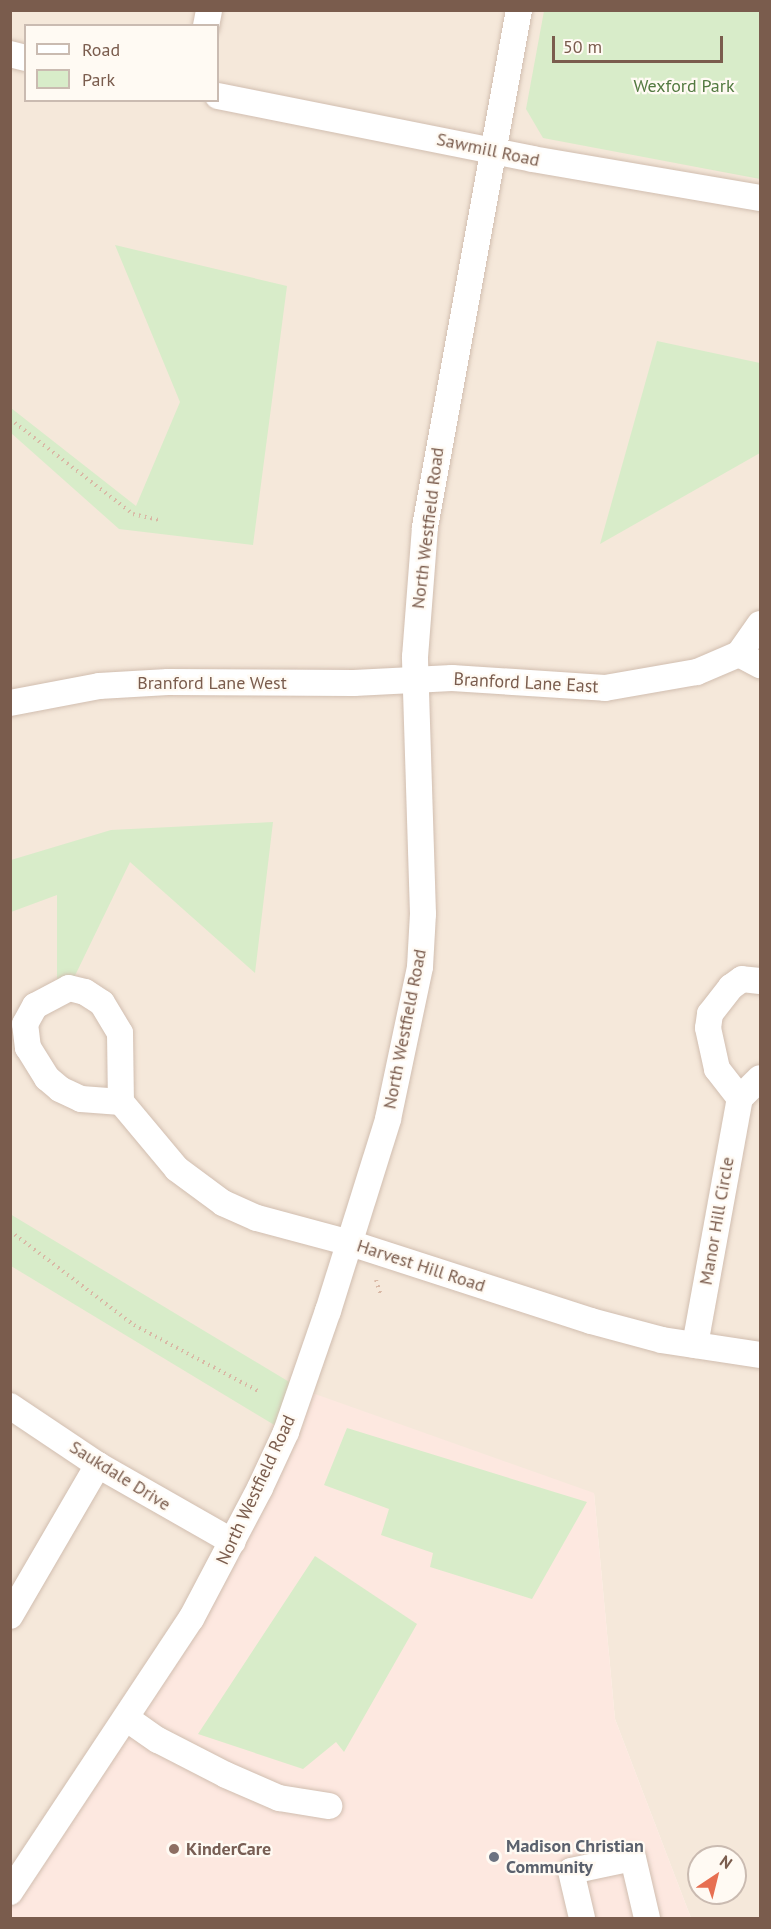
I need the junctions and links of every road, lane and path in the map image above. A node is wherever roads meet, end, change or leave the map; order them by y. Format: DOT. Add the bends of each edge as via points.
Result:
graph roads {
  1 [pos="519,10"];
  2 [pos="219,96"];
  3 [pos="494,151"];
  4 [pos="760,198"];
  5 [pos="10,419"];
  6 [pos="158,520"];
  7 [pos="760,624"];
  8 [pos="750,660"];
  9 [pos="416,678"];
  10 [pos="10,704"];
  11 [pos="760,981"];
  12 [pos="760,1078"];
  13 [pos="740,1098"];
  14 [pos="121,1102"];
  15 [pos="10,1231"];
  16 [pos="350,1243"];
  17 [pos="375,1280"];
  18 [pos="381,1295"];
  19 [pos="695,1345"];
  20 [pos="760,1355"];
  21 [pos="260,1392"];
  22 [pos="10,1406"];
  23 [pos="98,1465"];
  24 [pos="233,1542"];
  25 [pos="10,1616"];
  26 [pos="126,1718"];
  27 [pos="329,1806"];
  28 [pos="10,1892"];
  29 [pos="582,1918"];
  30 [pos="646,1918"];
  1 -- 3 [label="street, North Westfield Road"];
  2 -- 3 [label="street, Sawmill Road"];
  3 -- 4 [label="street, Sawmill Road"];
  3 -- 9 [label="street, North Westfield Road" via="425,527"];
  5 -- 6 [label="path" via="133,514"];
  7 -- 8 [label="street"];
  8 -- 9 [label="street, Branford Lane East" via="605,688"];
  9 -- 10 [label="street, Branford Lane West" via="354,683 111,685"];
  9 -- 16 [label="street, North Westfield Road" via="423,903 420,967 388,1119"];
  11 -- 13 [label="street" via="741,979 719,999 710,1014 710,1051 717,1069"];
  12 -- 13 [label="street"];
  13 -- 19 [label="street, Manor Hill Circle"];
  14 -- 14 [label="street" via="120,1033 102,1003 69,988 35,1006 25,1024 24,1038 46,1078 81,1099"];
  14 -- 16 [label="street, Harvest Hill Road" via="177,1170 223,1203 257,1218"];
  15 -- 21 [label="path" via="134,1325"];
  16 -- 19 [label="street, Harvest Hill Road" via="591,1322"];
  16 -- 24 [label="street, North Westfield Road" via="286,1432"];
  17 -- 18 [label="path"];
  19 -- 20 [label="street, Harvest Hill Road"];
  22 -- 23 [label="street, Saukdale Drive"];
  23 -- 24 [label="street, Saukdale Drive"];
  23 -- 25 [label="street"];
  24 -- 26 [label="street, North Westfield Road" via="191,1619"];
  26 -- 27 [label="street" via="158,1740 236,1780 279,1798"];
  26 -- 28 [label="street, North Westfield Road"];
  29 -- 30 [label="street" via="571,1871 633,1858"];
}
